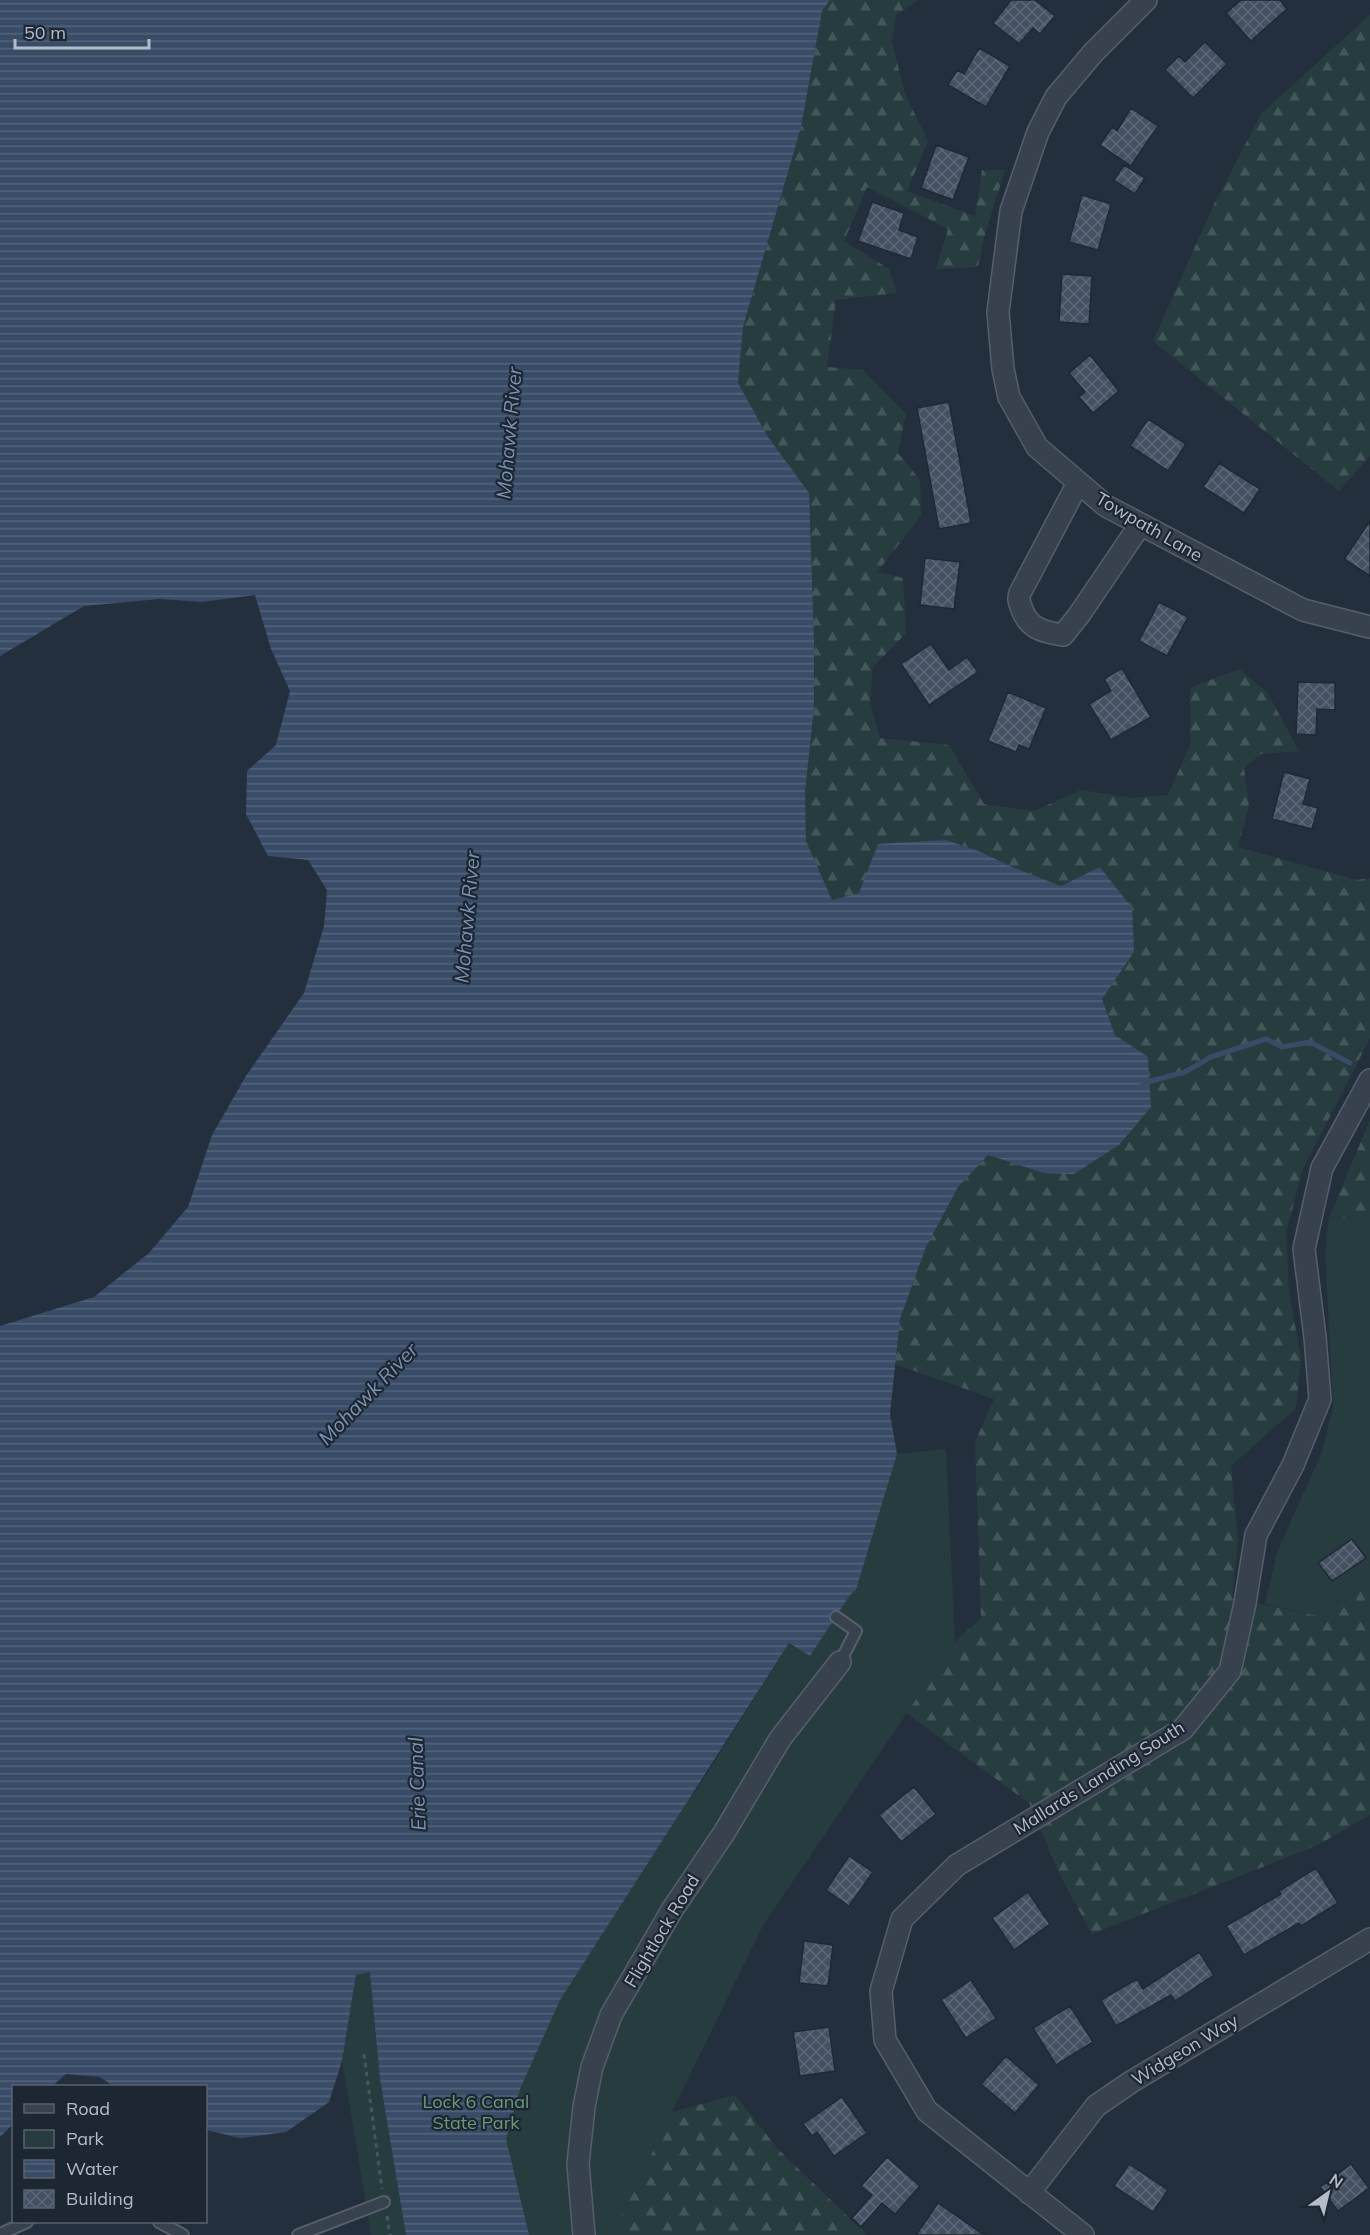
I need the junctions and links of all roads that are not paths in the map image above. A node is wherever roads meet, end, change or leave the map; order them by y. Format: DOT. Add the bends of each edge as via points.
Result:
graph roads {
  1 [pos="1146,0"];
  2 [pos="1078,483"];
  3 [pos="1140,525"];
  4 [pos="1370,627"];
  5 [pos="1370,1080"];
  6 [pos="836,1617"];
  7 [pos="840,1662"];
  8 [pos="1370,1939"];
  9 [pos="1029,2193"];
  10 [pos="384,2202"];
  11 [pos="25,2223"];
  12 [pos="161,2223"];
  13 [pos="0,2234"];
  14 [pos="183,2235"];
  15 [pos="298,2235"];
  16 [pos="584,2235"];
  17 [pos="1083,2235"];
  1 -- 2 [label="street, Towpath Lane" via="1056,97 1038,132 1011,211 998,312 1009,397 1037,447"];
  2 -- 3 [label="street, Towpath Lane" via="1106,506"];
  2 -- 3 [label="street" via="1018,598 1024,618 1036,629 1063,635"];
  3 -- 4 [label="street, Towpath Lane" via="1303,610"];
  5 -- 9 [label="street, Mallards Landing South" via="1322,1168 1305,1249 1320,1399 1293,1465 1256,1535 1230,1671 1183,1730 957,1865 902,1919 881,1991 885,2040 927,2111"];
  6 -- 7 [label="lane" via="856,1631"];
  7 -- 16 [label="street, Flightlock Road" via="780,1739 611,2015 592,2067 584,2107 578,2164"];
  8 -- 9 [label="street, Widgeon Way" via="1096,2106"];
  9 -- 17 [label="street, Mallards Landing South"];
  10 -- 15 [label="lane"];
  11 -- 13 [label="lane"];
  12 -- 14 [label="lane"];
}
